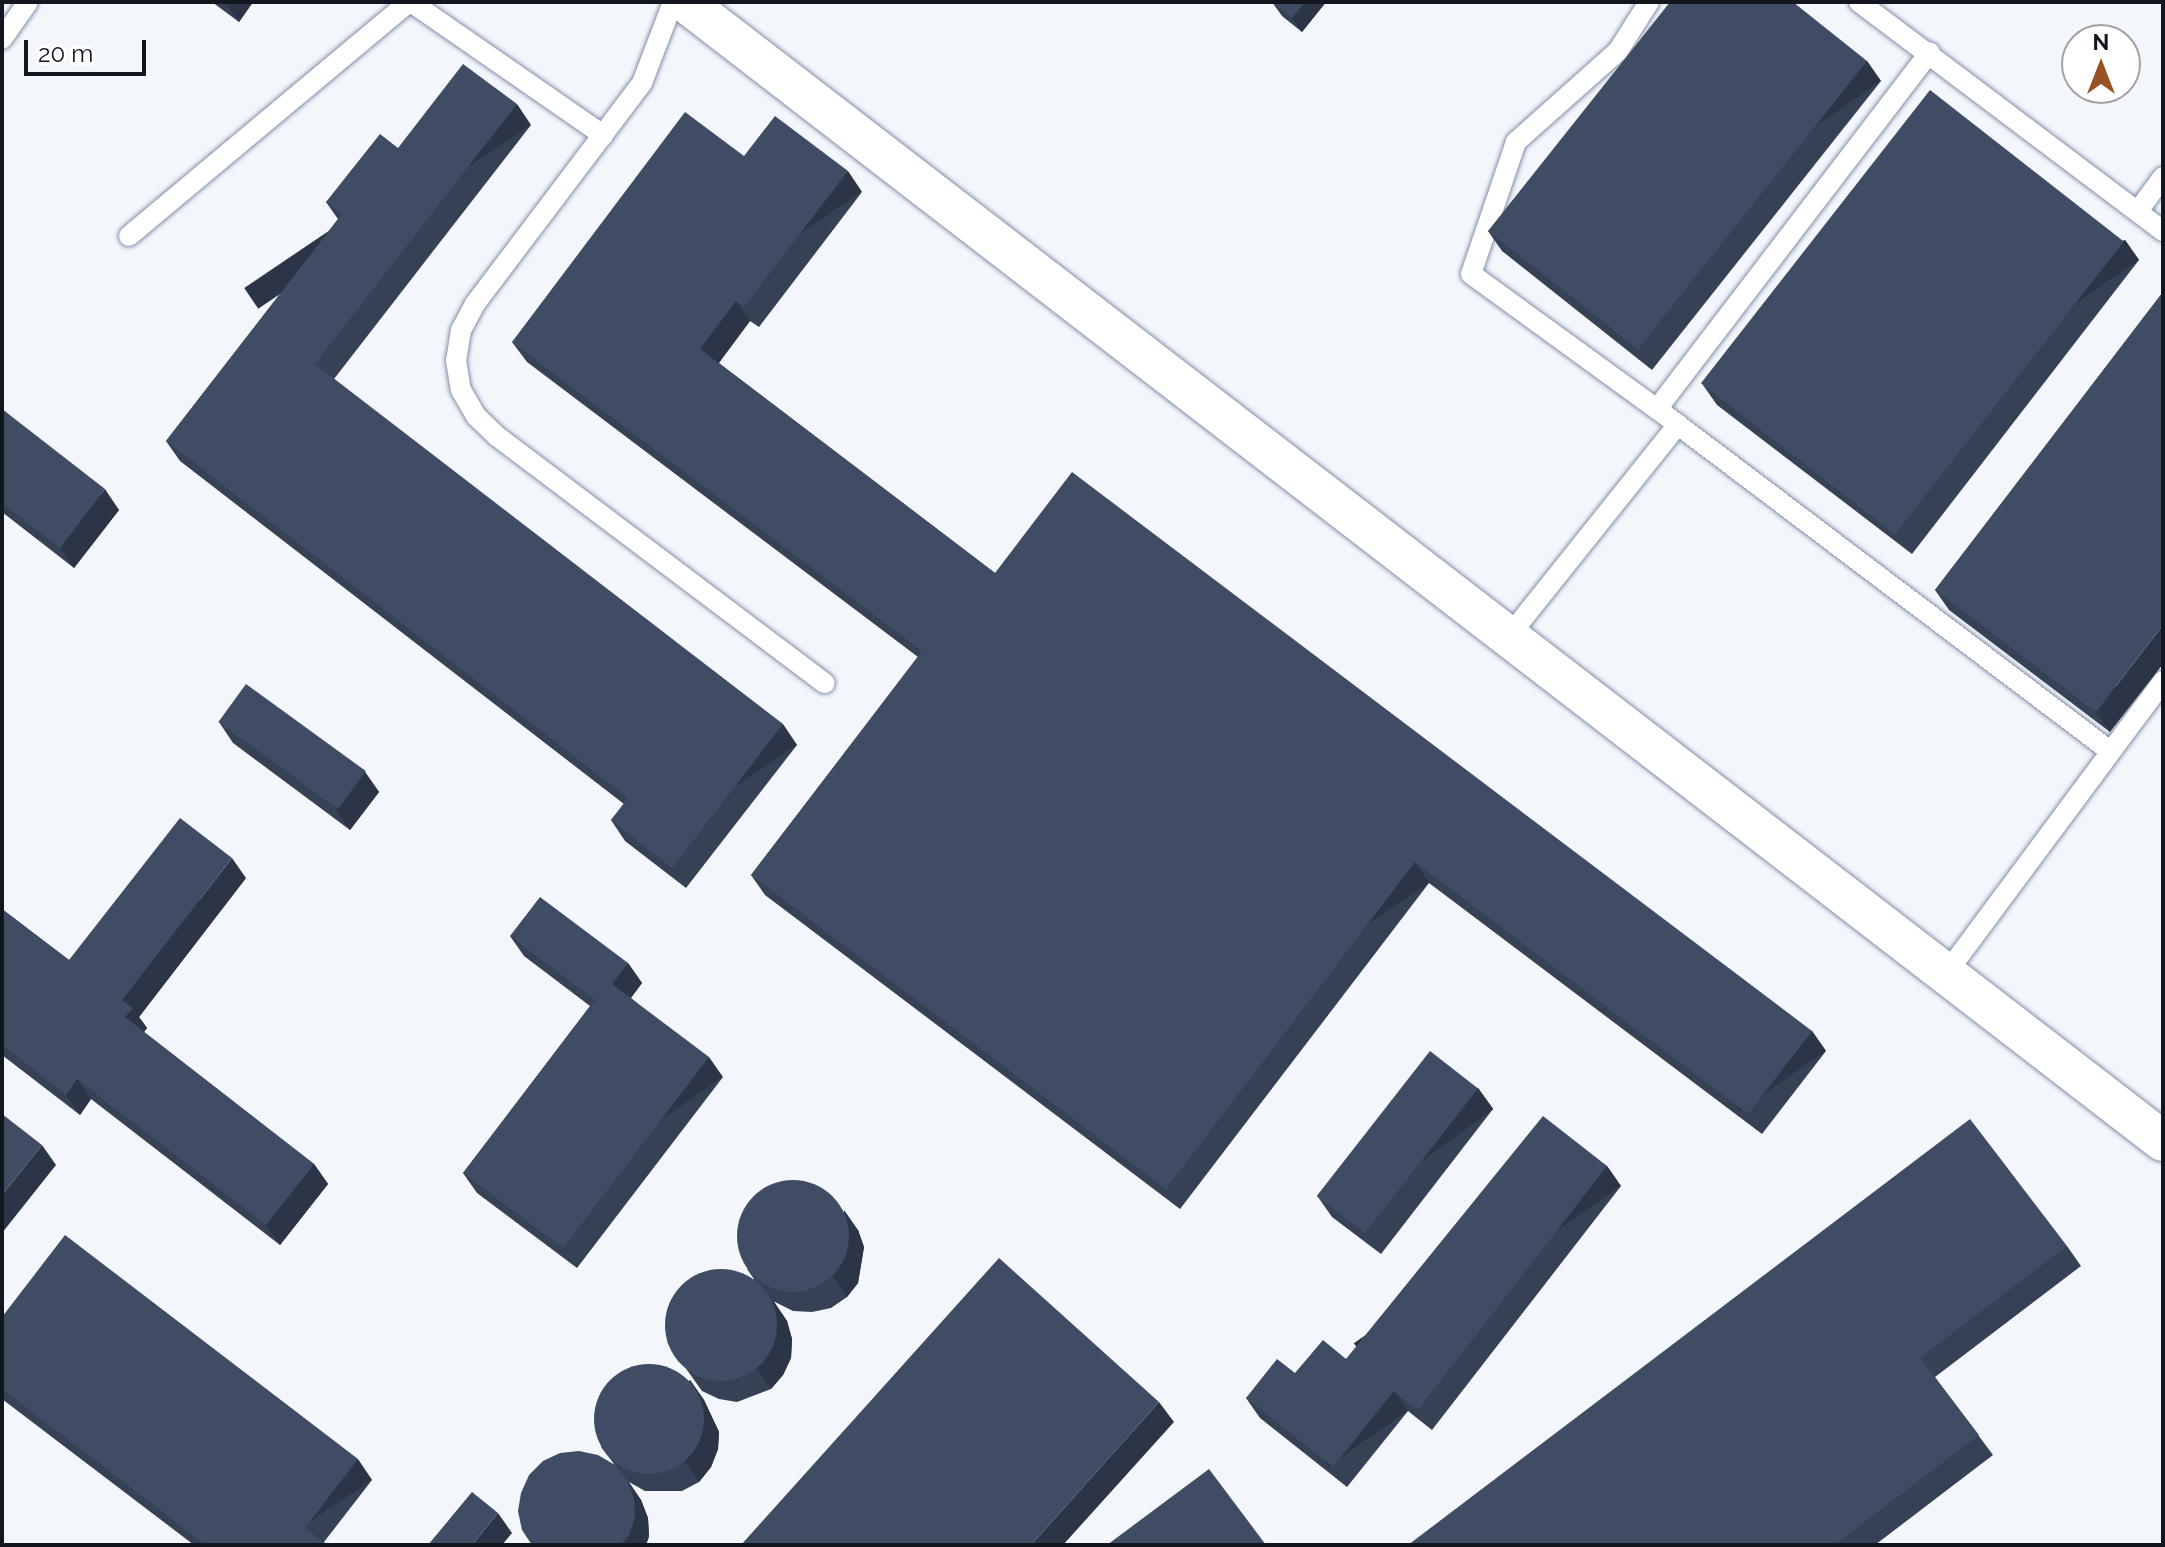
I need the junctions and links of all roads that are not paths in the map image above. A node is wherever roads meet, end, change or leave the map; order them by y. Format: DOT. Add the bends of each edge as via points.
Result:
graph roads {
  1 [pos="28,2"];
  2 [pos="410,2"];
  3 [pos="673,2"];
  4 [pos="685,2"];
  5 [pos="1649,2"];
  6 [pos="1859,2"];
  7 [pos="2,39"];
  8 [pos="1930,52"];
  9 [pos="603,135"];
  10 [pos="2163,177"];
  11 [pos="2138,211"];
  12 [pos="2163,231"];
  13 [pos="129,236"];
  14 [pos="1657,409"];
  15 [pos="1678,424"];
  16 [pos="1509,636"];
  17 [pos="2163,681"];
  18 [pos="825,683"];
  19 [pos="2110,751"];
  20 [pos="1945,975"];
  21 [pos="2163,1141"];
  1 -- 7 [label="lane"];
  2 -- 9 [label="lane"];
  2 -- 13 [label="lane"];
  3 -- 9 [label="lane" via="642,83"];
  4 -- 16 [label="street"];
  5 -- 14 [label="lane" via="1618,51 1516,142 1471,274"];
  6 -- 8 [label="lane"];
  8 -- 11 [label="lane"];
  8 -- 14 [label="lane"];
  9 -- 18 [label="lane" via="475,304 461,330 456,360 461,390 476,416 498,437"];
  10 -- 11 [label="lane"];
  11 -- 12 [label="lane"];
  14 -- 15 [label="lane"];
  15 -- 16 [label="lane"];
  15 -- 19 [label="lane"];
  16 -- 20 [label="street"];
  17 -- 19 [label="lane"];
  19 -- 20 [label="lane"];
  20 -- 21 [label="street"];
}
